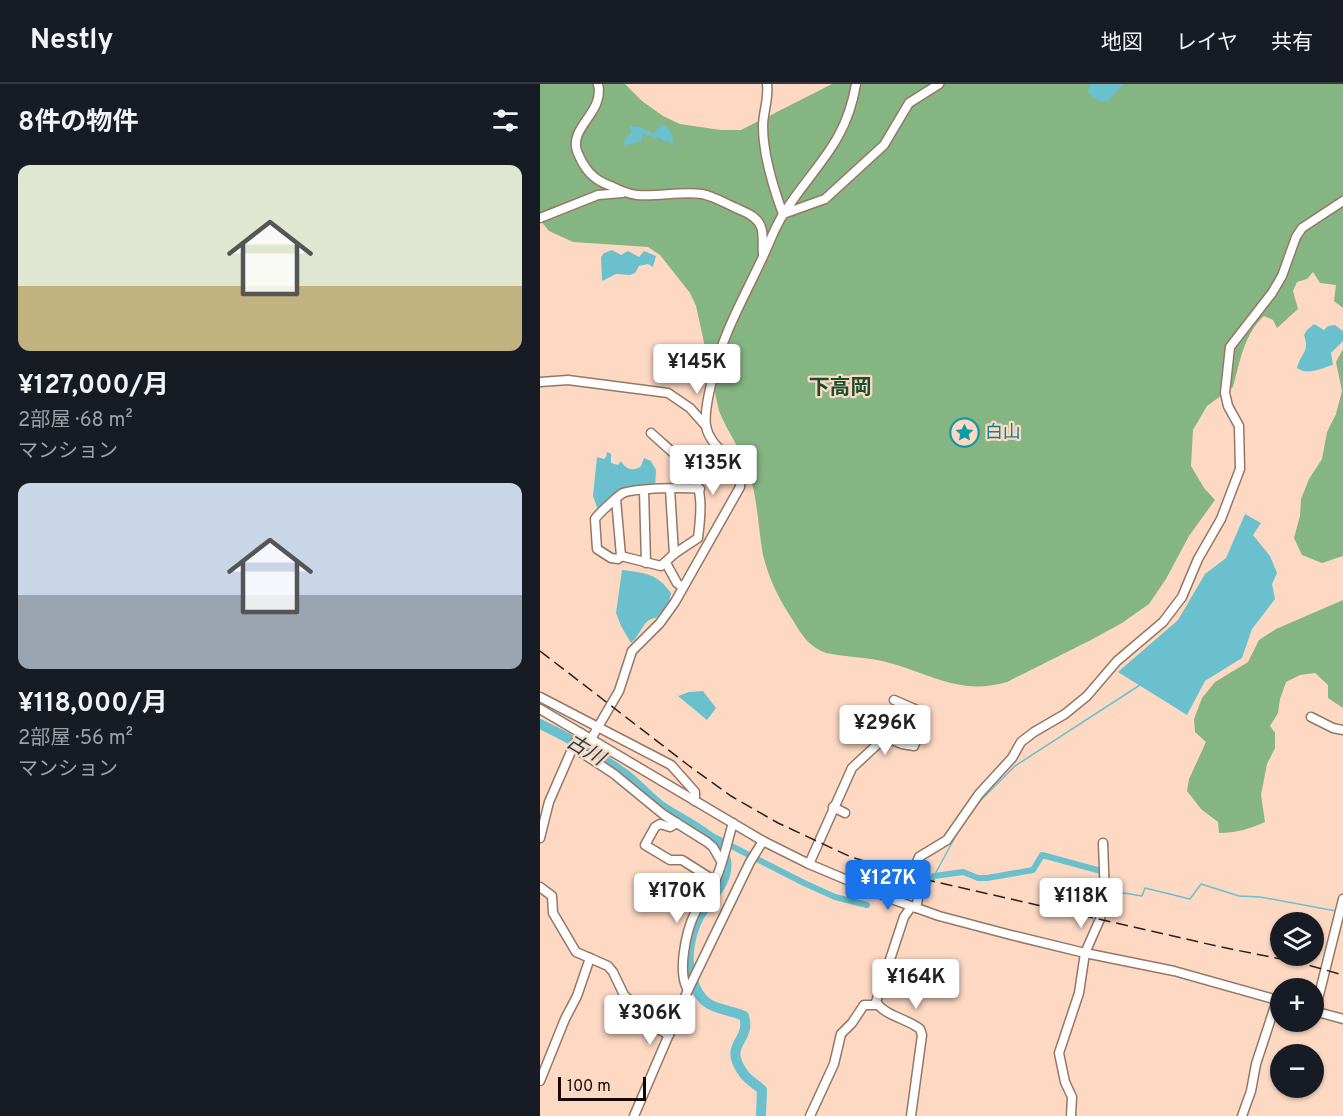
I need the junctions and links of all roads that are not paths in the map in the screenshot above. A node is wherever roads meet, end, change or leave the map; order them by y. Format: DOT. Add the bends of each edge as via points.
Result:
graph roads {
  1 [pos="598,84"];
  2 [pos="767,84"];
  3 [pos="856,84"];
  4 [pos="939,84"];
  5 [pos="628,193"];
  6 [pos="1343,201"];
  7 [pos="783,214"];
  8 [pos="540,218"];
  9 [pos="763,256"];
  10 [pos="540,382"];
  11 [pos="706,426"];
  12 [pos="651,433"];
  13 [pos="669,489"];
  14 [pos="700,489"];
  15 [pos="644,490"];
  16 [pos="616,499"];
  17 [pos="674,554"];
  18 [pos="621,556"];
  19 [pos="646,563"];
  20 [pos="666,563"];
  21 [pos="682,587"];
  22 [pos="540,698"];
  23 [pos="894,700"];
  24 [pos="540,709"];
  25 [pos="1311,717"];
  26 [pos="598,727"];
  27 [pos="1343,730"];
  28 [pos="591,739"];
  29 [pos="576,741"];
  30 [pos="695,801"];
  31 [pos="833,807"];
  32 [pos="845,813"];
  33 [pos="677,823"];
  34 [pos="733,823"];
  35 [pos="540,838"];
  36 [pos="763,842"];
  37 [pos="1103,843"];
  38 [pos="721,860"];
  39 [pos="809,864"];
  40 [pos="715,881"];
  41 [pos="540,887"];
  42 [pos="1343,899"];
  43 [pos="914,908"];
  44 [pos="1341,914"];
  45 [pos="1085,953"];
  46 [pos="590,958"];
  47 [pos="1323,978"];
  48 [pos="689,989"];
  49 [pos="1270,998"];
  50 [pos="878,1005"];
  51 [pos="1324,1014"];
  52 [pos="1343,1019"];
  53 [pos="1270,1025"];
  54 [pos="669,1035"];
  55 [pos="540,1081"];
  56 [pos="634,1116"];
  57 [pos="810,1116"];
  58 [pos="911,1116"];
  59 [pos="1071,1116"];
  60 [pos="1242,1116"];
  1 -- 5 [label="street" via="598,101 578,132 576,148 590,175"];
  2 -- 7 [label="street" via="764,138"];
  3 -- 7 [label="street" via="850,111 834,147"];
  4 -- 7 [label="street" via="909,103 884,145 825,199"];
  5 -- 8 [label="street" via="598,195"];
  5 -- 9 [label="street" via="705,195 746,212 762,227"];
  6 -- 43 [label="street" via="1302,228 1272,293 1230,347 1224,393 1239,426 1240,469 1221,519 1182,597 1163,622 1117,661 1087,696 1021,742 947,840 919,857 914,869 920,894"];
  7 -- 9 [label="street"];
  9 -- 11 [label="street" via="718,358"];
  10 -- 11 [label="street" via="568,380 668,393 690,408"];
  11 -- 21 [label="street" via="739,471 740,487"];
  12 -- 14 [label="street" via="692,470"];
  13 -- 14 [label="street"];
  13 -- 15 [label="street"];
  13 -- 17 [label="street"];
  14 -- 17 [label="street" via="698,538"];
  15 -- 16 [label="street" via="624,493"];
  15 -- 19 [label="street"];
  16 -- 18 [label="street"];
  16 -- 18 [label="street" via="595,519 597,549 611,558"];
  17 -- 20 [label="street"];
  18 -- 19 [label="street"];
  19 -- 20 [label="street"];
  20 -- 21 [label="street"];
  21 -- 26 [label="street" via="660,623 632,651 619,691"];
  22 -- 26 [label="street"];
  23 -- 31 [label="street" via="916,710 920,718 914,746 882,736 852,768"];
  24 -- 29 [label="street"];
  25 -- 27 [label="street"];
  26 -- 28 [label="street"];
  26 -- 30 [label="street" via="671,765 695,792"];
  28 -- 29 [label="street"];
  28 -- 30 [label="street"];
  29 -- 33 [label="street"];
  29 -- 35 [label="street" via="549,802"];
  30 -- 34 [label="street"];
  31 -- 32 [label="street"];
  31 -- 39 [label="street"];
  33 -- 38 [label="street" via="707,842"];
  33 -- 40 [label="street" via="655,827 645,845 670,860 682,860"];
  34 -- 36 [label="street"];
  34 -- 38 [label="street"];
  36 -- 39 [label="street"];
  36 -- 48 [label="street"];
  37 -- 45 [label="street" via="1105,895 1100,919"];
  38 -- 40 [label="street"];
  39 -- 43 [label="street"];
  40 -- 48 [label="street" via="695,913 688,933 683,967"];
  41 -- 46 [label="street" via="552,896 553,913 576,952"];
  42 -- 44 [label="street"];
  43 -- 45 [label="street"];
  43 -- 50 [label="street" via="904,917 878,994"];
  44 -- 47 [label="street"];
  45 -- 49 [label="street" via="1174,971"];
  45 -- 59 [label="street" via="1081,986 1059,1053 1072,1097"];
  46 -- 54 [label="street" via="614,972 642,1020"];
  46 -- 55 [label="street"];
  48 -- 54 [label="street"];
  50 -- 57 [label="street" via="864,1005 841,1034 834,1064"];
  50 -- 58 [label="street" via="920,1029 922,1035"];
  51 -- 52 [label="street"];
  53 -- 60 [label="street"];
  54 -- 56 [label="street"];
}
